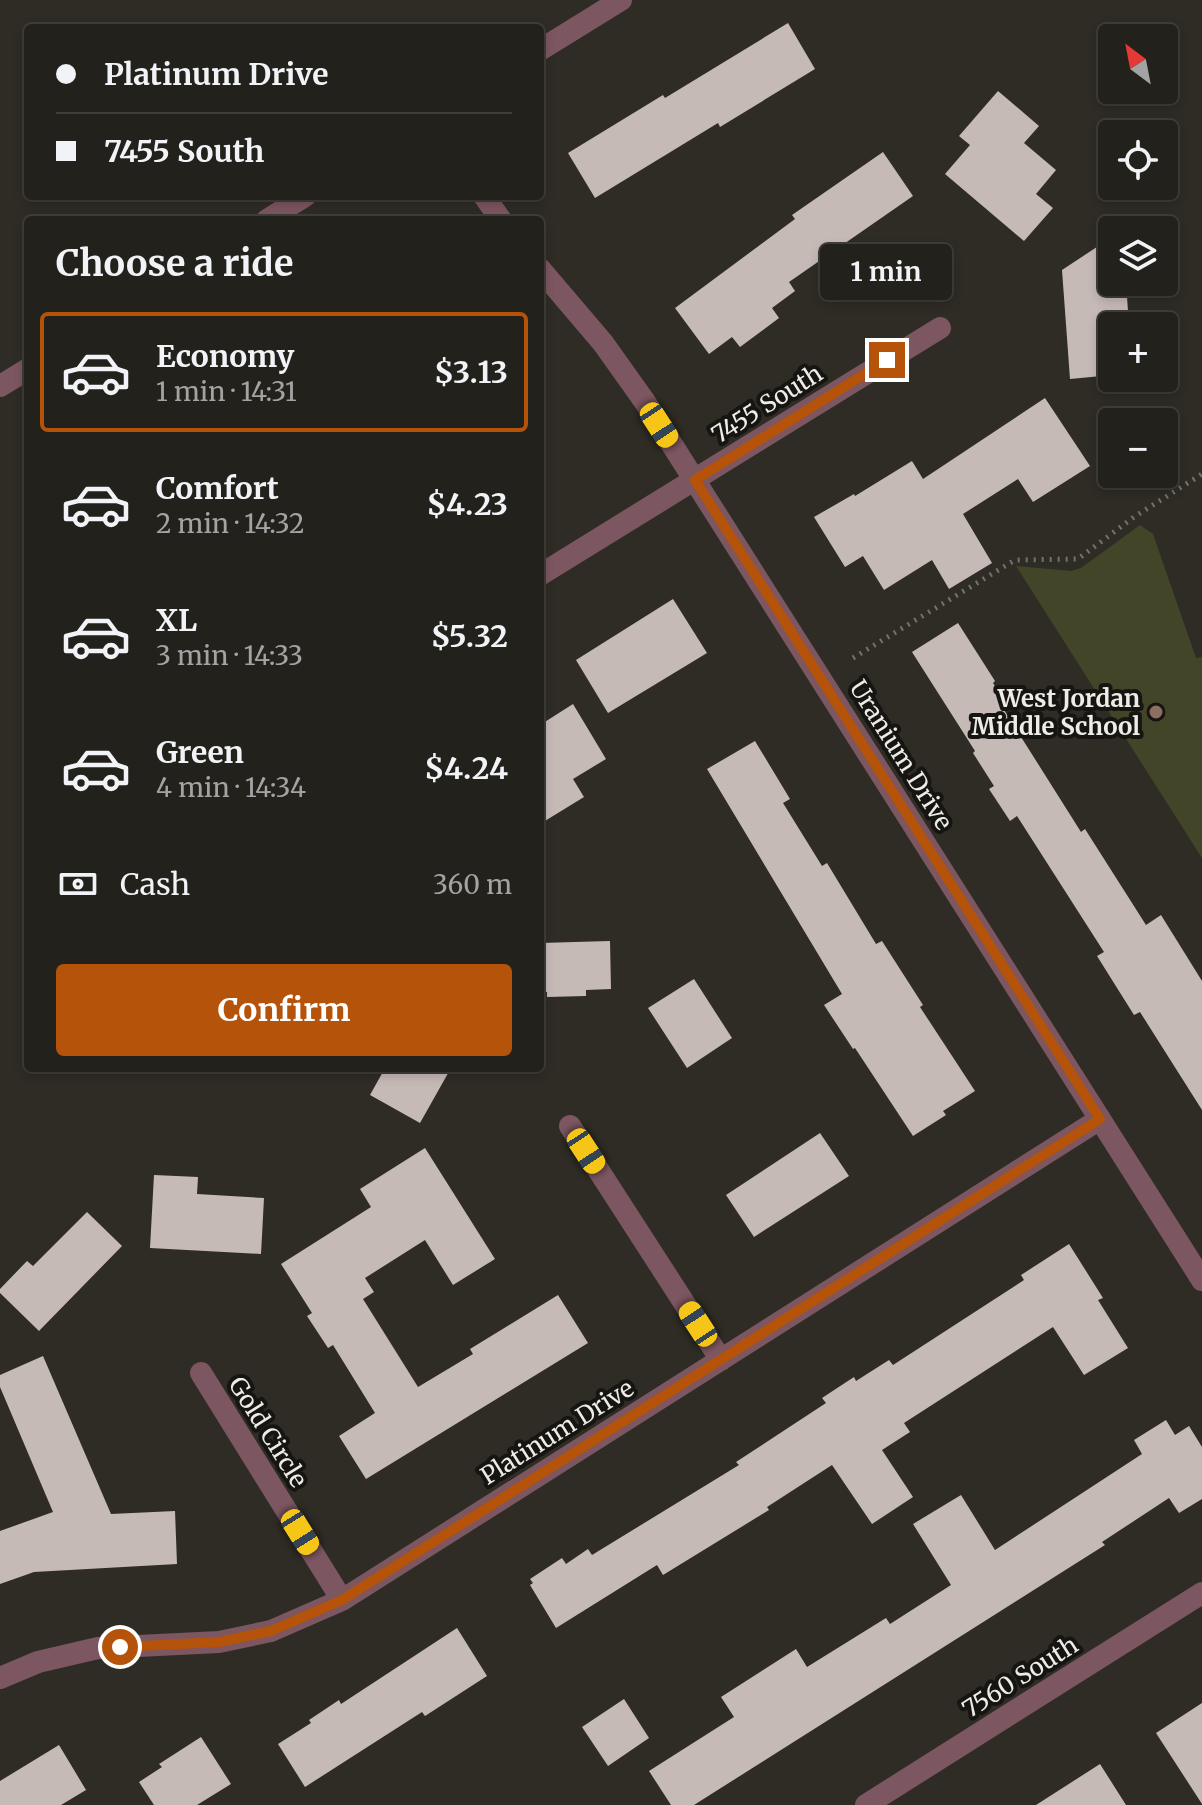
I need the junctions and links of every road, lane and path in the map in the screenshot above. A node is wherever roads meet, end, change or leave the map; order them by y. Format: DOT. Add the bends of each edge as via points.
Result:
graph roads {
  1 [pos="621,0"];
  2 [pos="544,48"];
  3 [pos="299,200"];
  4 [pos="273,216"];
  5 [pos="544,274"];
  6 [pos="940,328"];
  7 [pos="24,371"];
  8 [pos="0,386"];
  9 [pos="1202,474"];
  10 [pos="695,480"];
  11 [pos="544,573"];
  12 [pos="853,658"];
  13 [pos="1100,1119"];
  14 [pos="570,1126"];
  15 [pos="1202,1280"];
  16 [pos="721,1360"];
  17 [pos="201,1373"];
  18 [pos="1202,1593"];
  19 [pos="342,1600"];
  20 [pos="0,1678"];
  21 [pos="866,1805"];
  1 -- 2 [label="street"];
  3 -- 4 [label="street"];
  5 -- 10 [label="street, Uranium Drive" via="603,343"];
  6 -- 10 [label="street, 7455 South"];
  7 -- 8 [label="street"];
  9 -- 12 [label="path" via="1078,559 1015,560"];
  10 -- 11 [label="street, 7455 South"];
  10 -- 13 [label="street, Uranium Drive"];
  13 -- 15 [label="street, Uranium Drive"];
  13 -- 16 [label="street, Platinum Drive"];
  14 -- 16 [label="street"];
  16 -- 19 [label="street, Platinum Drive"];
  17 -- 19 [label="street, Gold Circle"];
  18 -- 21 [label="street, 7560 South"];
  19 -- 20 [label="street, Platinum Drive" via="271,1631 219,1642 98,1648 38,1662"];
}
